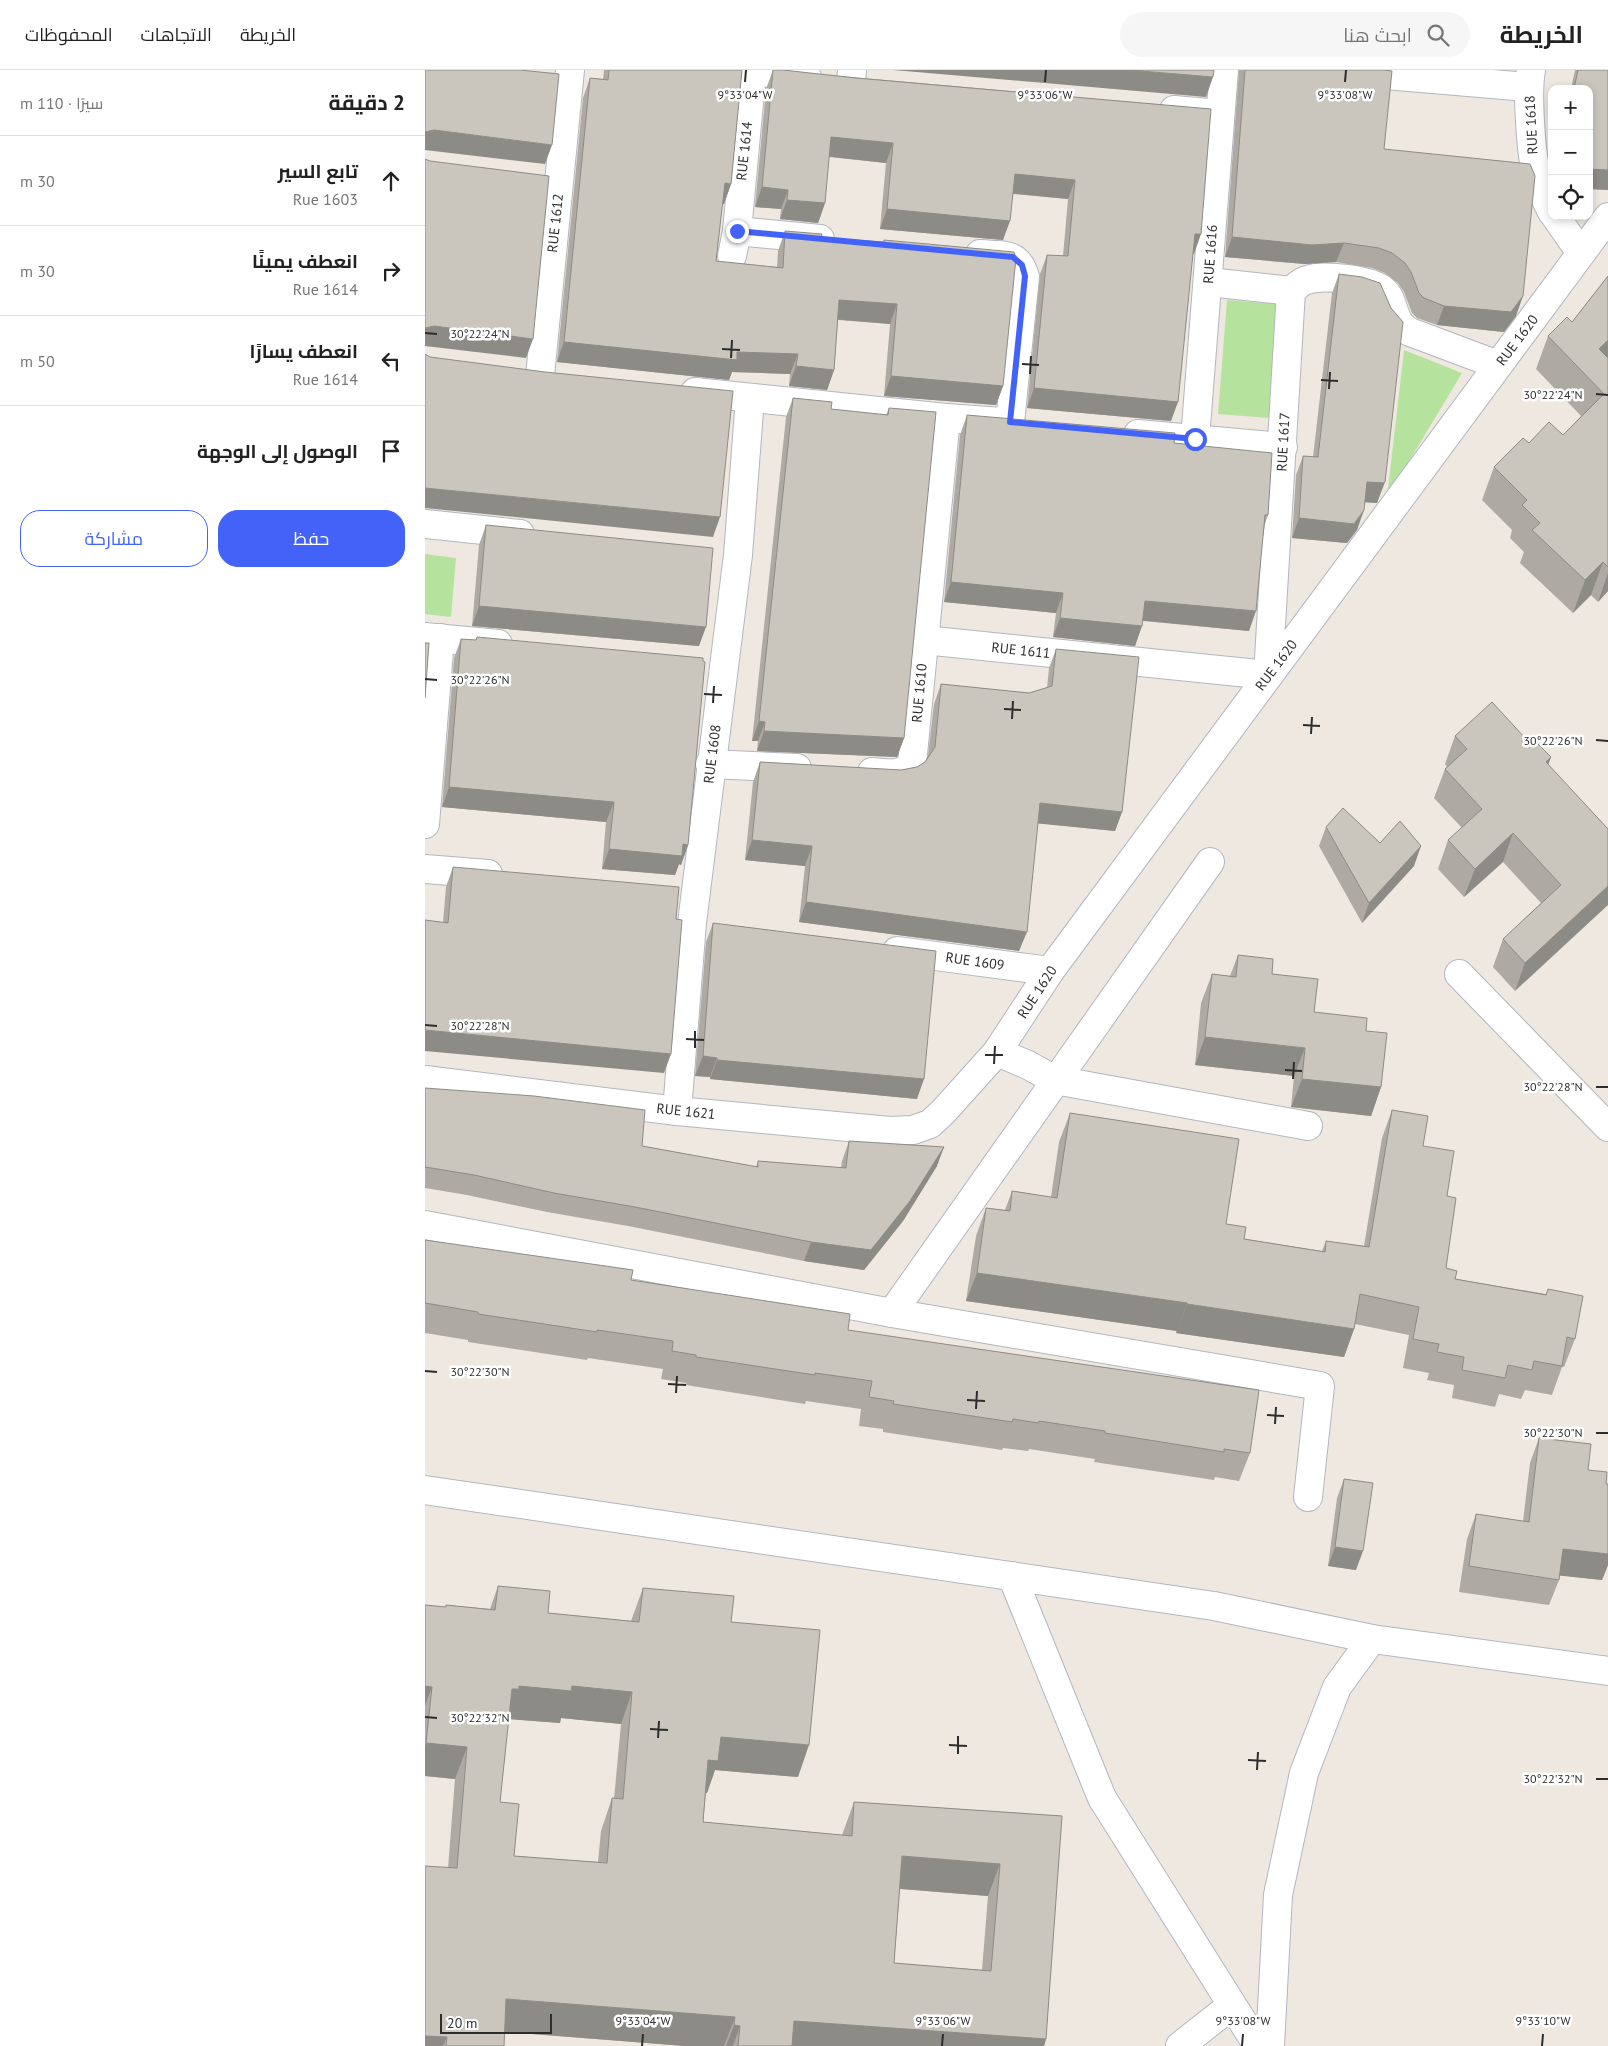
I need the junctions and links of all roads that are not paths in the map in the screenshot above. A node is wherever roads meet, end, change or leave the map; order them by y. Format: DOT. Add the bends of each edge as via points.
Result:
graph roads {
  1 [pos="570,70"];
  2 [pos="746,70"];
  3 [pos="1224,70"];
  4 [pos="1326,70"];
  5 [pos="852,76"];
  6 [pos="1530,78"];
  7 [pos="880,85"];
  8 [pos="1152,108"];
  9 [pos="1220,114"];
  10 [pos="531,178"];
  11 [pos="559,182"];
  12 [pos="1548,204"];
  13 [pos="1608,217"];
  14 [pos="1558,220"];
  15 [pos="845,241"];
  16 [pos="954,252"];
  17 [pos="1581,253"];
  18 [pos="1209,282"];
  19 [pos="1291,291"];
  20 [pos="1498,365"];
  21 [pos="511,372"];
  22 [pos="540,376"];
  23 [pos="568,379"];
  24 [pos="674,390"];
  25 [pos="750,398"];
  26 [pos="946,418"];
  27 [pos="1117,432"];
  28 [pos="1195,439"];
  29 [pos="1283,447"];
  30 [pos="425,524"];
  31 [pos="544,536"];
  32 [pos="433,638"];
  33 [pos="924,640"];
  34 [pos="518,646"];
  35 [pos="1268,675"];
  36 [pos="711,764"];
  37 [pos="817,770"];
  38 [pos="846,771"];
  39 [pos="425,824"];
  40 [pos="1210,862"];
  41 [pos="425,869"];
  42 [pos="512,877"];
  43 [pos="667,891"];
  44 [pos="696,893"];
  45 [pos="692,923"];
  46 [pos="721,927"];
  47 [pos="875,948"];
  48 [pos="1049,971"];
  49 [pos="1459,974"];
  50 [pos="997,1052"];
  51 [pos="425,1080"];
  52 [pos="1055,1080"];
  53 [pos="677,1111"];
  54 [pos="943,1112"];
  55 [pos="1308,1126"];
  56 [pos="1608,1127"];
  57 [pos="425,1225"];
  58 [pos="892,1314"];
  59 [pos="425,1490"];
  60 [pos="1308,1496"];
  61 [pos="1012,1576"];
  62 [pos="1372,1639"];
  63 [pos="1608,1671"];
  64 [pos="1232,2004"];
  65 [pos="1180,2046"];
  66 [pos="1258,2046"];
  67 [pos="1270,2046"];
  1 -- 11 [label="street, RUE 1612"];
  2 -- 5 [label="street"];
  2 -- 15 [label="street, RUE 1614" via="735,243"];
  3 -- 9 [label="street, RUE 1616"];
  4 -- 6 [label="street, RUE 1618"];
  5 -- 7 [label="street"];
  6 -- 12 [label="street, RUE 1618" via="1533,161"];
  8 -- 9 [label="street"];
  9 -- 18 [label="street, RUE 1616"];
  10 -- 11 [label="street"];
  11 -- 22 [label="street, RUE 1612"];
  13 -- 17 [label="street, RUE 1620"];
  14 -- 17 [label="street"];
  16 -- 26 [label="street" via="1013,257 1022,265 1025,276 1020,423"];
  17 -- 20 [label="street, RUE 1620"];
  18 -- 19 [label="street"];
  18 -- 28 [label="street, RUE 1616"];
  19 -- 20 [label="street" via="1305,280 1314,278 1337,277 1374,286 1384,290 1400,325 1410,332"];
  19 -- 29 [label="street, RUE 1617"];
  20 -- 35 [label="street, RUE 1620"];
  21 -- 22 [label="street"];
  22 -- 23 [label="street"];
  24 -- 25 [label="street"];
  25 -- 26 [label="street"];
  25 -- 36 [label="street, RUE 1608" via="713,663"];
  26 -- 33 [label="street, RUE 1610"];
  27 -- 28 [label="street"];
  28 -- 29 [label="street"];
  29 -- 35 [label="street, RUE 1617"];
  30 -- 31 [label="street"];
  32 -- 34 [label="street"];
  32 -- 39 [label="street"];
  33 -- 35 [label="street, RUE 1611"];
  33 -- 38 [label="street, RUE 1610" via="912,764 906,771 895,774"];
  35 -- 48 [label="street, RUE 1620"];
  36 -- 37 [label="street"];
  36 -- 44 [label="street, RUE 1608"];
  40 -- 52 [label="street"];
  41 -- 42 [label="street"];
  43 -- 44 [label="street"];
  44 -- 45 [label="street, RUE 1608"];
  45 -- 46 [label="street"];
  45 -- 53 [label="street, RUE 1608"];
  47 -- 48 [label="street, RUE 1609"];
  48 -- 50 [label="street, RUE 1620"];
  49 -- 56 [label="street"];
  50 -- 52 [label="street"];
  50 -- 54 [label="street, RUE 1620"];
  51 -- 53 [label="street, RUE 1621"];
  52 -- 55 [label="street"];
  52 -- 58 [label="street"];
  53 -- 54 [label="street, RUE 1621" via="890,1131 913,1130 930,1124"];
  57 -- 58 [label="street"];
  58 -- 60 [label="street" via="1321,1386"];
  59 -- 61 [label="street"];
  61 -- 62 [label="street" via="1215,1606"];
  61 -- 64 [label="street" via="1102,1798"];
  62 -- 63 [label="street"];
  62 -- 67 [label="street" via="1337,1687 1304,1773 1278,1895"];
  64 -- 65 [label="street"];
  64 -- 66 [label="street"];
}
